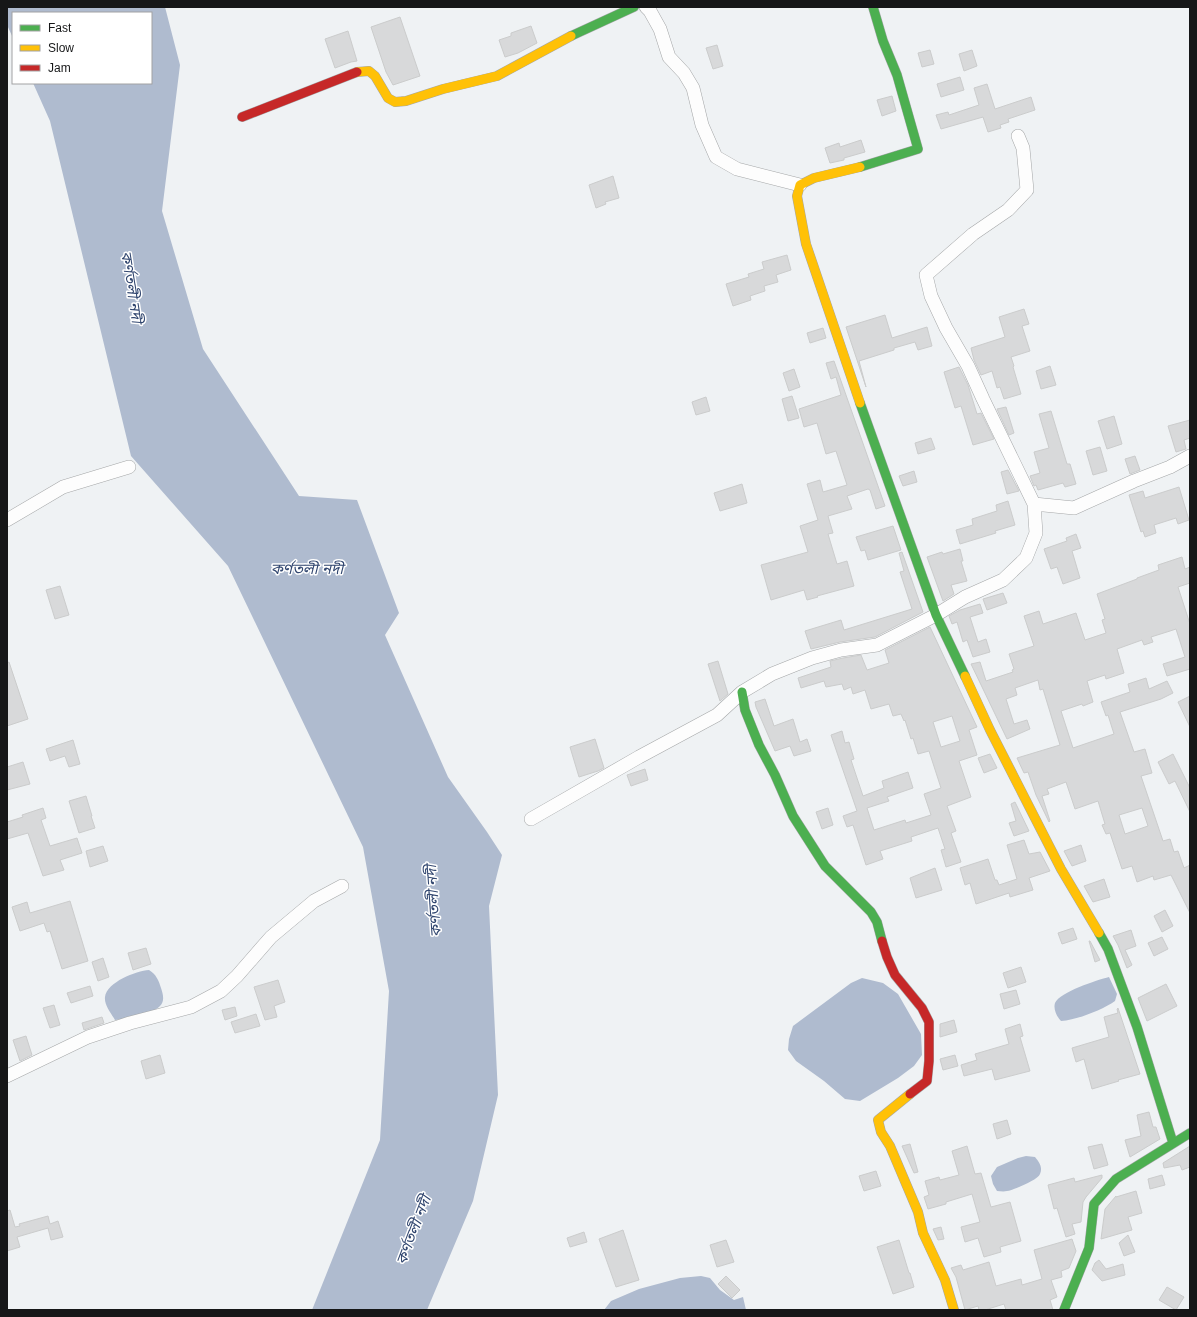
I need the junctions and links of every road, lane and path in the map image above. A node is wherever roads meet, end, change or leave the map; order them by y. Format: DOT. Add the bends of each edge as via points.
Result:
graph roads {
  1 [pos="634,7"];
  2 [pos="873,7"];
  3 [pos="649,8"];
  4 [pos="242,117"];
  5 [pos="1018,136"];
  6 [pos="800,185"];
  7 [pos="1190,456"];
  8 [pos="129,467"];
  9 [pos="1034,504"];
  10 [pos="7,520"];
  11 [pos="936,615"];
  12 [pos="742,692"];
  13 [pos="531,819"];
  14 [pos="342,886"];
  15 [pos="7,1076"];
  16 [pos="1190,1133"];
  17 [pos="1173,1144"];
  18 [pos="954,1310"];
  19 [pos="1064,1310"];
  1 -- 4 [label="street" via="568,38 497,76 395,102 388,98 375,76 369,71 355,72"];
  2 -- 6 [label="street" via="897,75 918,149 854,169 814,178"];
  3 -- 6 [label="street" via="660,29 669,57 684,73 693,88 702,125 716,157 737,169"];
  5 -- 9 [label="street" via="1023,148 1027,190 1008,210 973,234 926,275 931,296 940,316 968,366"];
  6 -- 11 [label="street" via="797,196 806,244"];
  7 -- 9 [label="street" via="1074,508"];
  8 -- 10 [label="street" via="63,487"];
  9 -- 11 [label="street" via="1036,533 1026,558 1003,580"];
  11 -- 12 [label="street" via="877,645 841,650 812,658 772,674"];
  11 -- 17 [label="street" via="990,730 1061,868 1108,949 1137,1026"];
  12 -- 13 [label="street" via="717,715"];
  12 -- 18 [label="street" via="744,710 793,816 825,866 871,912 877,922 895,975 922,1008 928,1022 927,1081 878,1120 881,1132 890,1146 918,1212 923,1233 946,1280"];
  14 -- 15 [label="street" via="314,901 271,937 221,991 191,1007 88,1037"];
  16 -- 17 [label="street"];
  17 -- 19 [label="street" via="1116,1179 1094,1204 1089,1248"];
}
